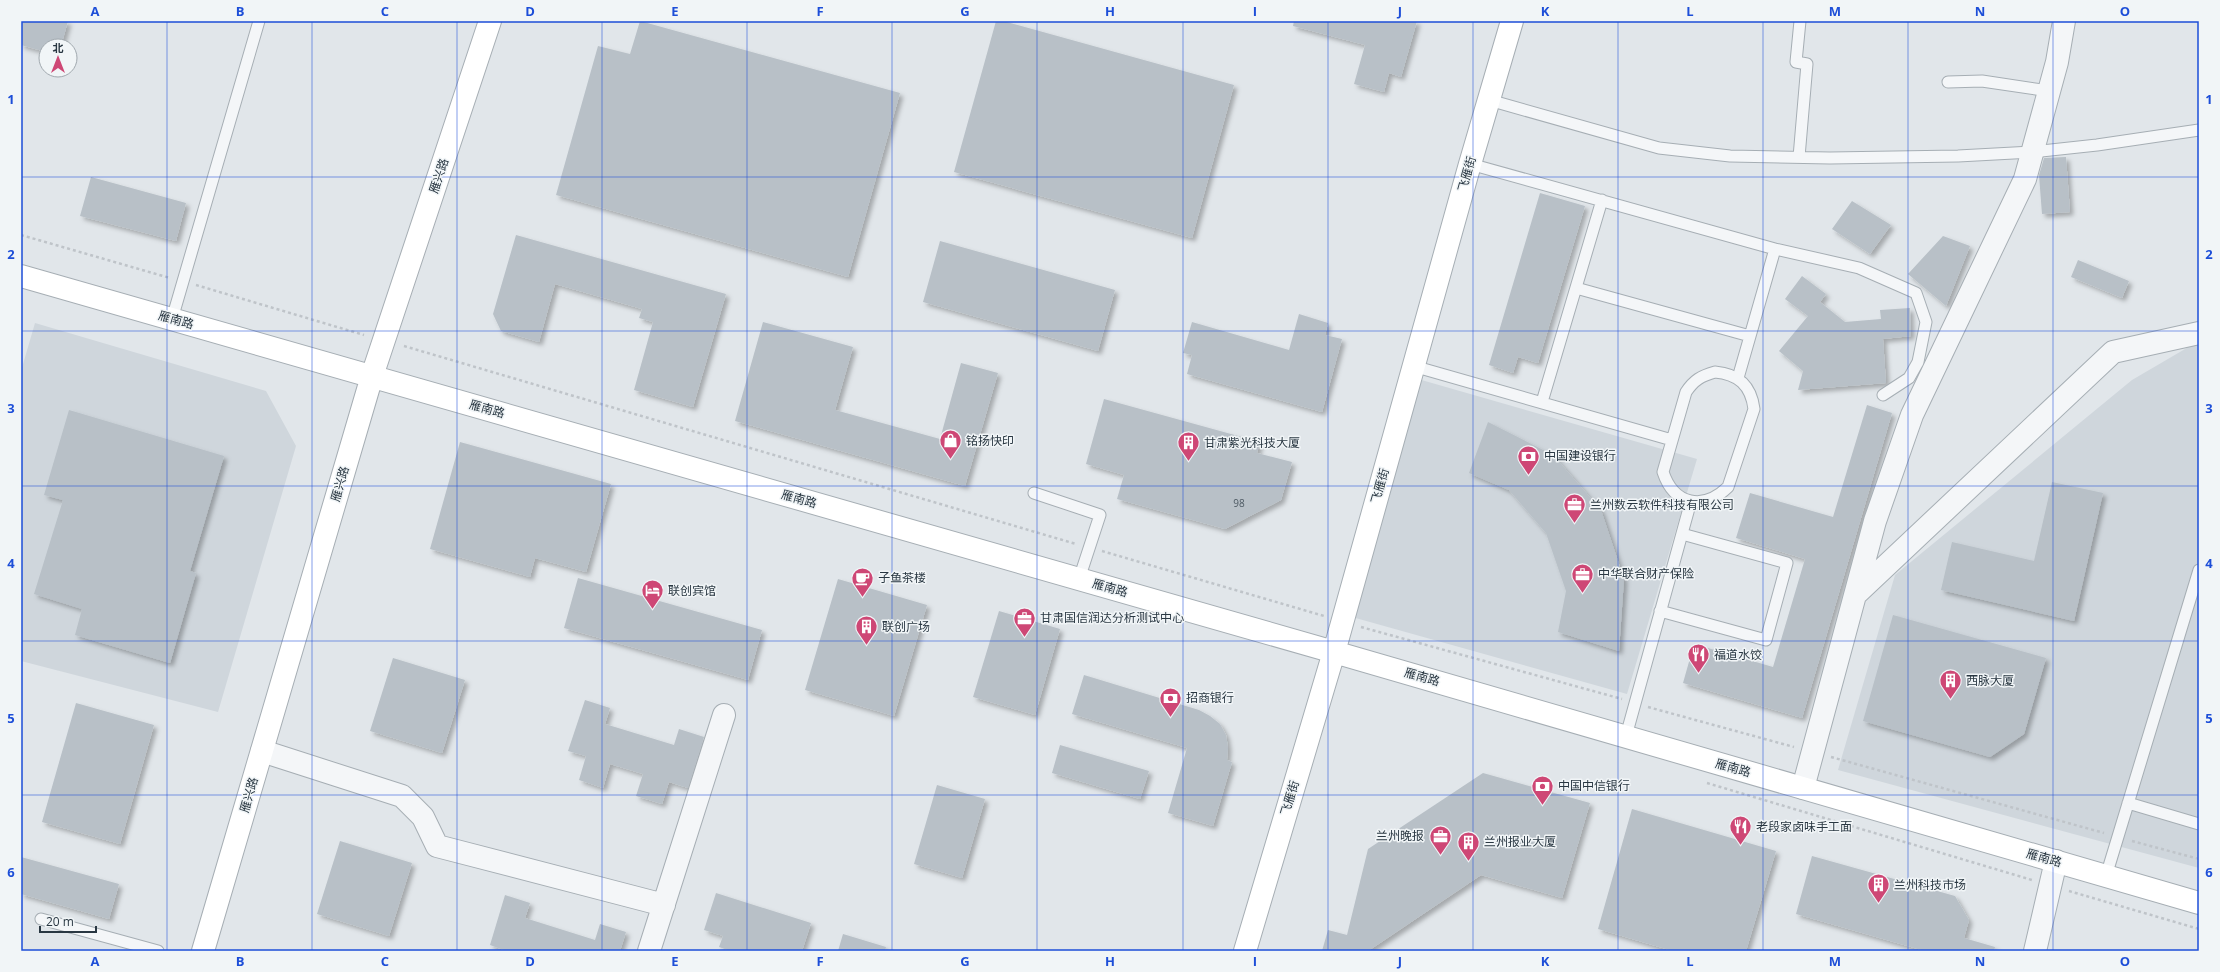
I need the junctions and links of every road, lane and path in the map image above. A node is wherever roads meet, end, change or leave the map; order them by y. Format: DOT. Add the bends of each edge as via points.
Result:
graph roads {
  1 [pos="260,21"];
  2 [pos="490,21"];
  3 [pos="1512,21"];
  4 [pos="1800,21"];
  5 [pos="2064,21"];
  6 [pos="1948,82"];
  7 [pos="2049,92"];
  8 [pos="1489,100"];
  9 [pos="2199,130"];
  10 [pos="2032,152"];
  11 [pos="1799,157"];
  12 [pos="1470,164"];
  13 [pos="1602,200"];
  14 [pos="21,235"];
  15 [pos="1775,249"];
  16 [pos="21,276"];
  17 [pos="183,281"];
  18 [pos="1576,288"];
  19 [pos="172,319"];
  20 [pos="2199,333"];
  21 [pos="1750,336"];
  22 [pos="385,341"];
  23 [pos="1414,366"];
  24 [pos="372,376"];
  25 [pos="1738,378"];
  26 [pos="1883,395"];
  27 [pos="1542,402"];
  28 [pos="1672,440"];
  29 [pos="1034,493"];
  30 [pos="1691,501"];
  31 [pos="1682,534"];
  32 [pos="1089,547"];
  33 [pos="2199,570"];
  34 [pos="1079,579"];
  35 [pos="1855,594"];
  36 [pos="1660,612"];
  37 [pos="1342,622"];
  38 [pos="1334,652"];
  39 [pos="1635,703"];
  40 [pos="724,715"];
  41 [pos="1626,736"];
  42 [pos="262,751"];
  43 [pos="1812,752"];
  44 [pos="1803,788"];
  45 [pos="2128,803"];
  46 [pos="2199,824"];
  47 [pos="2118,837"];
  48 [pos="2199,860"];
  49 [pos="2056,861"];
  50 [pos="2106,876"];
  51 [pos="2199,903"];
  52 [pos="664,905"];
  53 [pos="41,919"];
  54 [pos="122,946"];
  55 [pos="158,951"];
  56 [pos="203,951"];
  57 [pos="649,951"];
  58 [pos="1245,951"];
  59 [pos="2035,951"];
  1 -- 17 [label="lane"];
  2 -- 22 [label="main road, 雁兴路"];
  3 -- 8 [label="main road, 飞雁街"];
  4 -- 11 [label="lane" via="1796,62 1807,64"];
  5 -- 7 [label="street"];
  6 -- 7 [label="lane" via="1982,81"];
  7 -- 10 [label="street"];
  8 -- 11 [label="lane" via="1659,148 1730,156"];
  8 -- 12 [label="main road, 飞雁街"];
  9 -- 10 [label="lane"];
  10 -- 11 [label="lane" via="1951,156"];
  10 -- 35 [label="street" via="2025,179 1912,415 1874,521"];
  12 -- 13 [label="lane"];
  12 -- 23 [label="main road, 飞雁街"];
  13 -- 15 [label="lane"];
  13 -- 18 [label="lane"];
  14 -- 17 [label="path"];
  15 -- 21 [label="lane"];
  15 -- 26 [label="lane" via="1859,268 1916,293 1926,322 1918,362 1909,378"];
  16 -- 19 [label="main road, 雁南路"];
  17 -- 19 [label="lane"];
  17 -- 22 [label="path"];
  18 -- 21 [label="lane"];
  18 -- 27 [label="lane"];
  19 -- 24 [label="main road, 雁南路"];
  20 -- 35 [label="street" via="2113,352"];
  21 -- 25 [label="lane"];
  22 -- 24 [label="main road, 雁兴路"];
  22 -- 32 [label="path"];
  23 -- 27 [label="lane"];
  23 -- 37 [label="main road, 飞雁街"];
  24 -- 34 [label="main road, 雁南路"];
  24 -- 42 [label="main road, 雁兴路"];
  25 -- 28 [label="lane" via="1714,372 1703,375 1693,382 1686,392"];
  25 -- 30 [label="lane" via="1747,386 1754,408 1728,487 1719,496 1708,501"];
  27 -- 28 [label="lane"];
  28 -- 30 [label="lane" via="1663,472 1667,484 1674,493"];
  29 -- 32 [label="lane" via="1100,515"];
  30 -- 31 [label="lane"];
  31 -- 36 [label="lane"];
  31 -- 36 [label="lane" via="1787,563 1766,640"];
  32 -- 34 [label="lane"];
  32 -- 37 [label="path"];
  33 -- 45 [label="lane"];
  34 -- 38 [label="main road, 雁南路"];
  35 -- 43 [label="street"];
  36 -- 39 [label="lane"];
  37 -- 38 [label="main road, 飞雁街"];
  37 -- 39 [label="path"];
  38 -- 41 [label="main road, 雁南路"];
  38 -- 58 [label="main road, 飞雁街"];
  39 -- 41 [label="lane"];
  39 -- 43 [label="path"];
  40 -- 52 [label="street"];
  41 -- 44 [label="main road, 雁南路"];
  42 -- 52 [label="street" via="402,796 423,818 436,846"];
  42 -- 56 [label="main road, 雁兴路"];
  43 -- 44 [label="street"];
  43 -- 47 [label="path"];
  44 -- 49 [label="main road, 雁南路"];
  45 -- 46 [label="lane"];
  45 -- 47 [label="lane"];
  47 -- 48 [label="path"];
  47 -- 50 [label="lane"];
  49 -- 50 [label="main road, 雁南路"];
  49 -- 59 [label="street"];
  50 -- 51 [label="main road, 雁南路"];
  52 -- 57 [label="street"];
  53 -- 54 [label="lane"];
  54 -- 55 [label="lane"];
}
